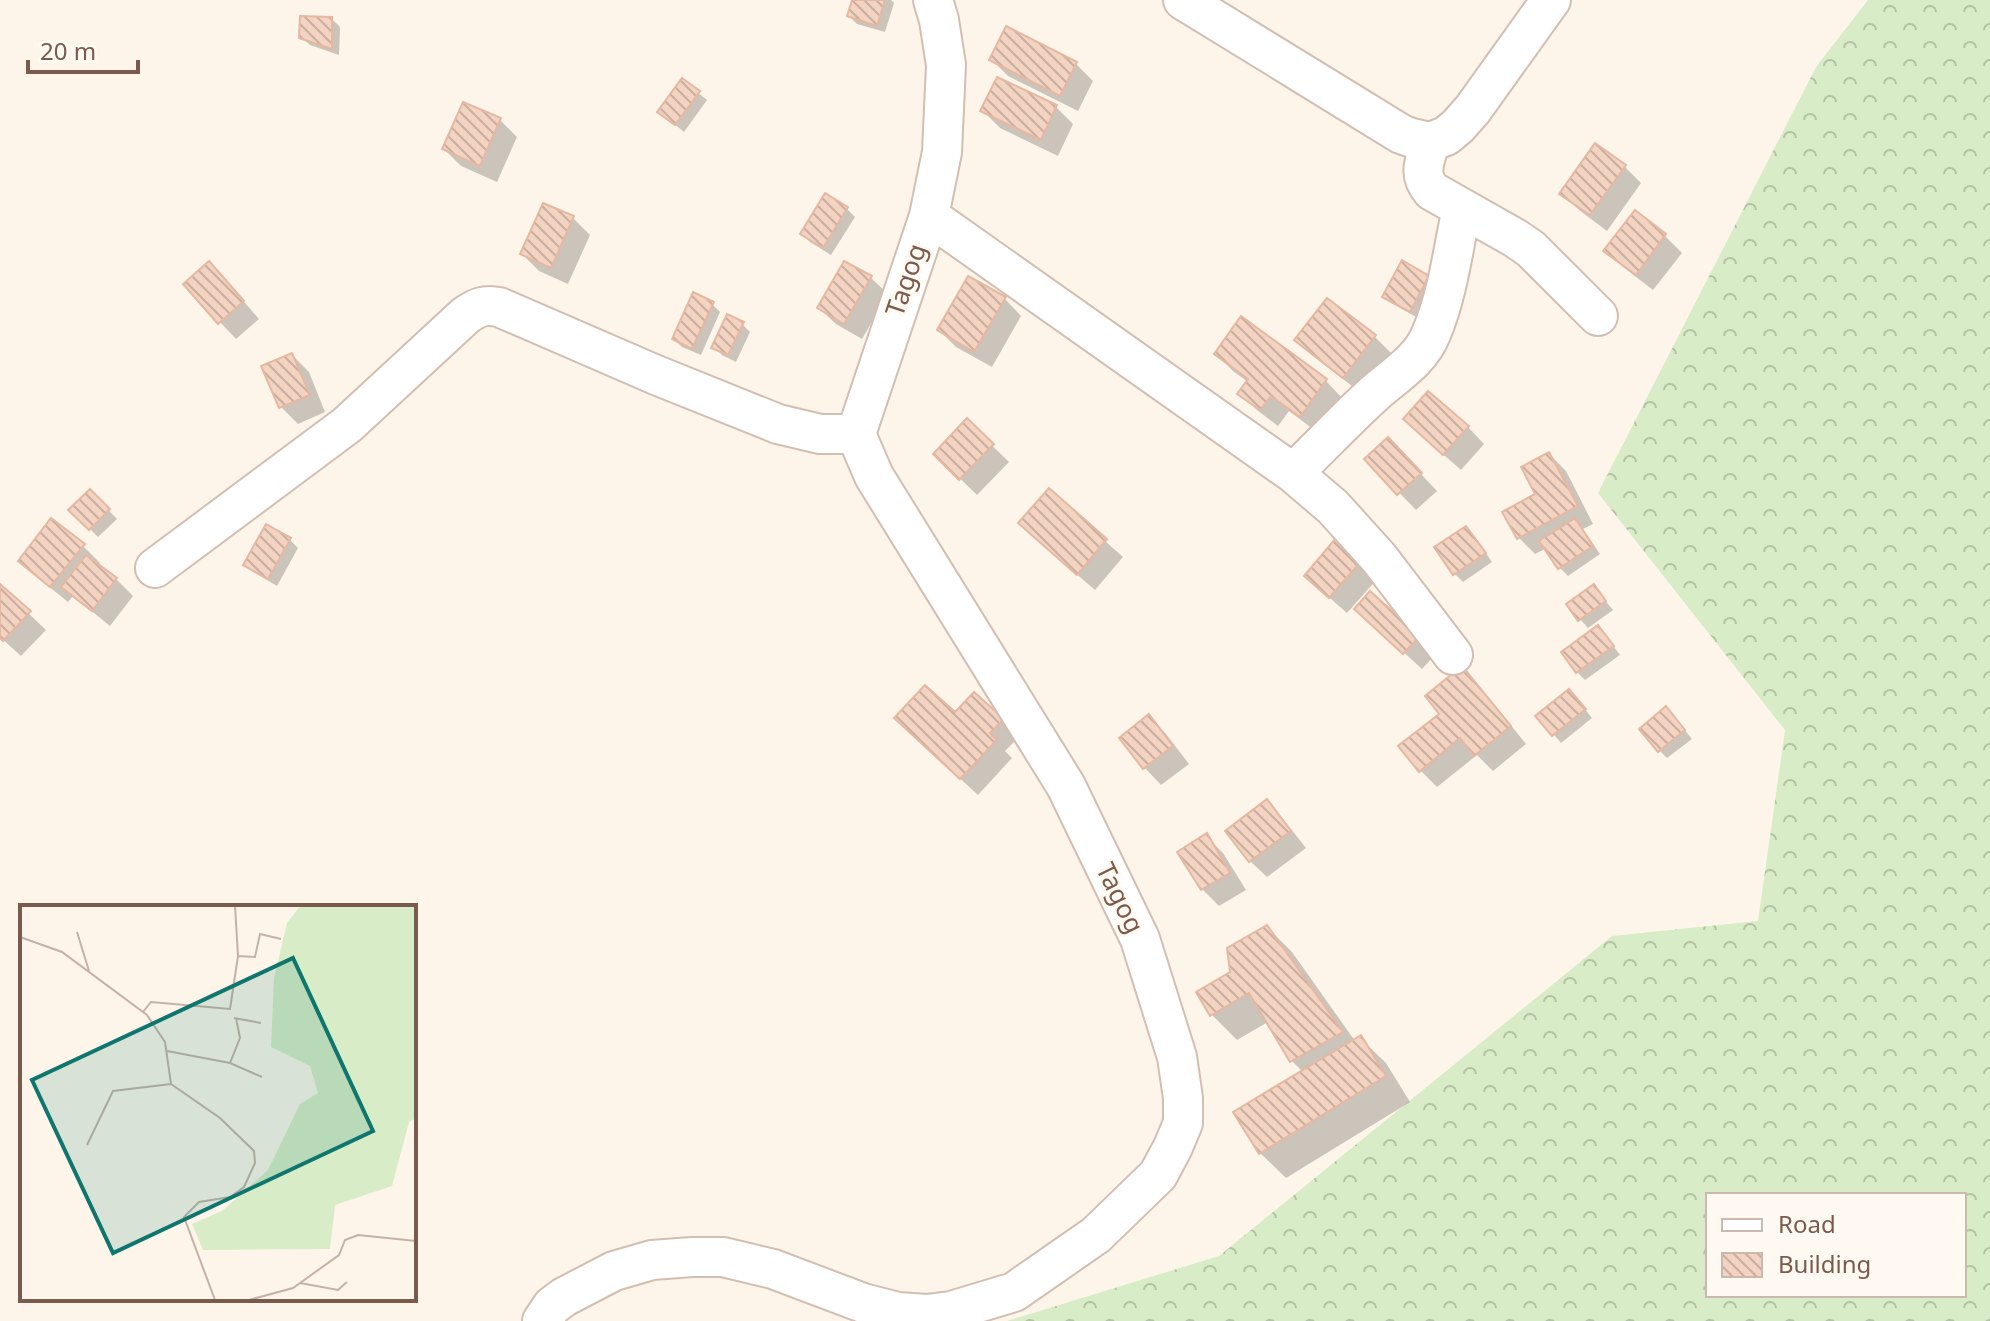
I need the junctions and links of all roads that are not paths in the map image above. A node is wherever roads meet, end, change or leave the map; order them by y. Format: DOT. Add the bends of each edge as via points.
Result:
graph roads {
  1 [pos="933,0"];
  2 [pos="1183,0"];
  3 [pos="1551,0"];
  4 [pos="1430,142"];
  5 [pos="1462,208"];
  6 [pos="929,216"];
  7 [pos="1598,316"];
  8 [pos="856,434"];
  9 [pos="1293,473"];
  10 [pos="155,568"];
  11 [pos="1453,655"];
  12 [pos="542,1321"];
  1 -- 6 [label="street, Tagog" via="946,65 942,152"];
  2 -- 4 [label="street" via="1401,134"];
  3 -- 4 [label="street" via="1466,117 1446,136"];
  4 -- 5 [label="street" via="1422,173 1425,183"];
  5 -- 7 [label="street" via="1531,249"];
  5 -- 9 [label="street" via="1443,298 1423,348"];
  6 -- 8 [label="street, Tagog"];
  6 -- 9 [label="street"];
  8 -- 10 [label="street" via="820,434 778,424 517,314 478,307 347,425"];
  8 -- 12 [label="street, Tagog" via="874,476 1066,786 1140,939 1177,1057 1183,1123 1158,1175 1096,1235 1002,1296 951,1311 898,1312 773,1269 723,1257 692,1257 652,1260 614,1271 564,1297"];
  9 -- 11 [label="street" via="1379,558"];
}
